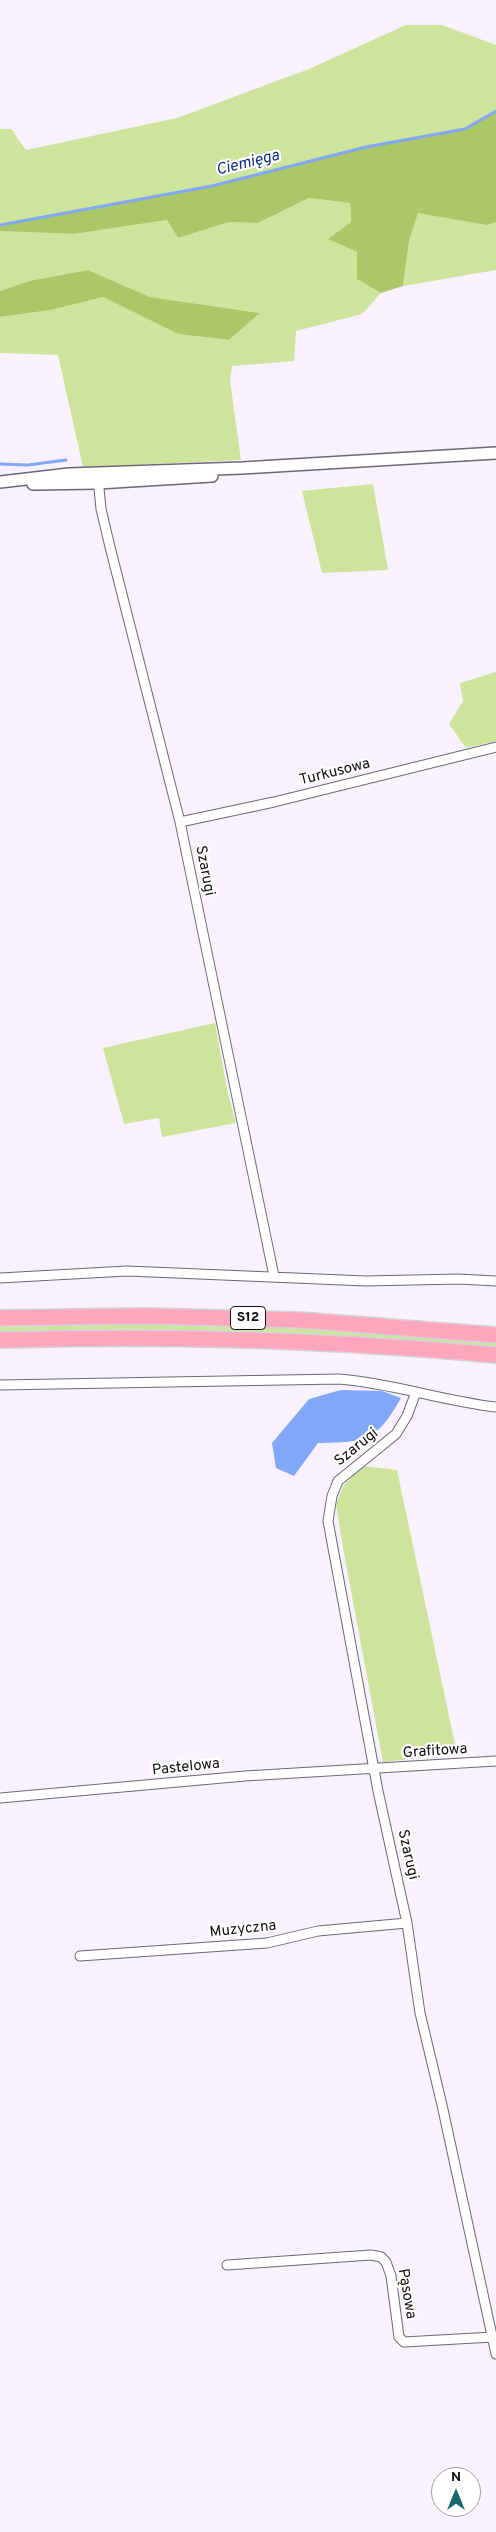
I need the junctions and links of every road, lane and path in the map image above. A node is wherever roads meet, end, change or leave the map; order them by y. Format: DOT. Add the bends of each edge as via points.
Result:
graph roads {
  1 [pos="496,453"];
  2 [pos="98,478"];
  3 [pos="0,482"];
  4 [pos="496,747"];
  5 [pos="180,822"];
  6 [pos="274,1276"];
  7 [pos="0,1278"];
  8 [pos="496,1282"];
  9 [pos="0,1318"];
  10 [pos="496,1335"];
  11 [pos="0,1340"];
  12 [pos="496,1355"];
  13 [pos="0,1385"];
  14 [pos="416,1392"];
  15 [pos="496,1406"];
  16 [pos="496,1761"];
  17 [pos="375,1769"];
  18 [pos="0,1798"];
  19 [pos="407,1923"];
  20 [pos="80,1956"];
  21 [pos="226,2265"];
  22 [pos="493,2338"];
  23 [pos="496,2354"];
  1 -- 2 [label="main road"];
  2 -- 3 [label="main road"];
  2 -- 5 [label="street, Szarugi" via="110,547"];
  4 -- 5 [label="street, Turkusowa"];
  5 -- 6 [label="street, Szarugi"];
  6 -- 7 [label="street" via="127,1272"];
  6 -- 8 [label="street" via="366,1281 459,1279"];
  9 -- 10 [label="highway, S12" via="146,1316 299,1320"];
  11 -- 12 [label="highway, S12" via="244,1339"];
  13 -- 14 [label="street" via="339,1379"];
  14 -- 15 [label="street"];
  14 -- 17 [label="street, Szarugi" via="396,1434 338,1481 329,1509 330,1538"];
  16 -- 17 [label="street, Grafitowa"];
  17 -- 18 [label="street, Pastelowa" via="246,1776"];
  17 -- 19 [label="street, Szarugi"];
  19 -- 20 [label="street, Muzyczna" via="318,1931 268,1943"];
  19 -- 22 [label="street, Szarugi" via="420,2013"];
  21 -- 22 [label="street, Pąsowa" via="371,2255 381,2257 389,2269 399,2337 404,2342"];
  22 -- 23 [label="street, Szarugi"];
}
